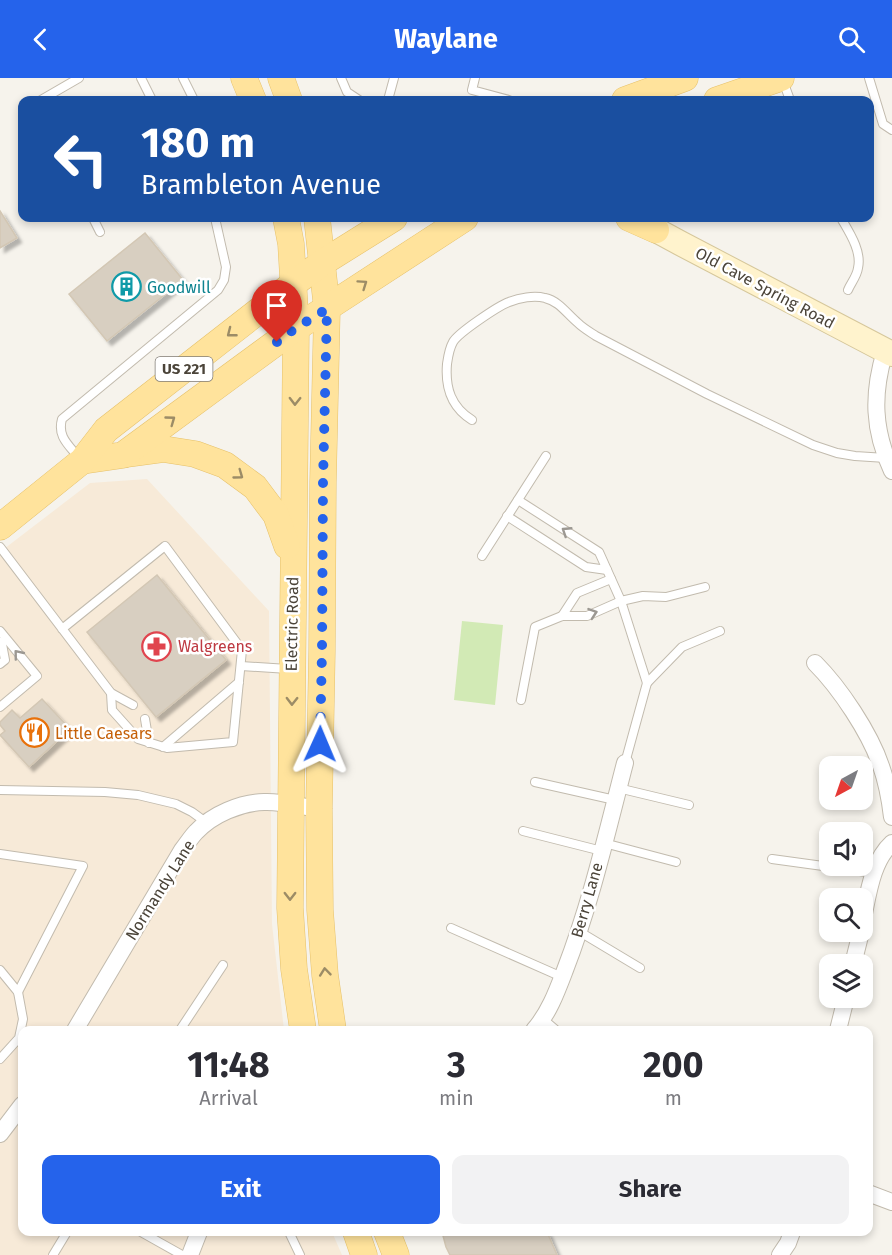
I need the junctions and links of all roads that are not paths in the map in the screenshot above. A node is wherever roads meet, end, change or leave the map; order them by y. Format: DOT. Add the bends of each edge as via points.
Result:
graph roads {
  1 [pos="79,78"];
  2 [pos="141,78"];
  3 [pos="183,78"];
  4 [pos="244,78"];
  5 [pos="280,78"];
  6 [pos="341,78"];
  7 [pos="394,78"];
  8 [pos="475,78"];
  9 [pos="685,78"];
  10 [pos="781,78"];
  11 [pos="869,78"];
  12 [pos="48,96"];
  13 [pos="150,96"];
  14 [pos="192,96"];
  15 [pos="251,96"];
  16 [pos="287,96"];
  17 [pos="353,96"];
  18 [pos="389,96"];
  19 [pos="494,96"];
  20 [pos="636,96"];
  21 [pos="729,96"];
  22 [pos="788,96"];
  23 [pos="892,130"];
  24 [pos="95,222"];
  25 [pos="216,222"];
  26 [pos="287,222"];
  27 [pos="317,222"];
  28 [pos="388,222"];
  29 [pos="459,222"];
  30 [pos="844,222"];
  31 [pos="648,224"];
  32 [pos="100,232"];
  33 [pos="322,263"];
  34 [pos="293,284"];
  35 [pos="848,290"];
  36 [pos="327,309"];
  37 [pos="296,328"];
  38 [pos="889,352"];
  39 [pos="472,420"];
  40 [pos="123,455"];
  41 [pos="546,456"];
  42 [pos="82,461"];
  43 [pos="889,464"];
  44 [pos="518,500"];
  45 [pos="507,516"];
  46 [pos="0,527"];
  47 [pos="0,547"];
  48 [pos="482,556"];
  49 [pos="293,563"];
  50 [pos="607,570"];
  51 [pos="611,579"];
  52 [pos="705,587"];
  53 [pos="621,600"];
  54 [pos="562,616"];
  55 [pos="62,629"];
  56 [pos="0,631"];
  57 [pos="720,631"];
  58 [pos="0,642"];
  59 [pos="815,663"];
  60 [pos="0,664"];
  61 [pos="241,666"];
  62 [pos="292,669"];
  63 [pos="239,682"];
  64 [pos="647,683"];
  65 [pos="111,693"];
  66 [pos="521,700"];
  67 [pos="133,705"];
  68 [pos="2,706"];
  69 [pos="145,719"];
  70 [pos="149,742"];
  71 [pos="164,747"];
  72 [pos="625,763"];
  73 [pos="535,782"];
  74 [pos="0,790"];
  75 [pos="617,794"];
  76 [pos="290,805"];
  77 [pos="689,805"];
  78 [pos="319,809"];
  79 [pos="892,817"];
  80 [pos="207,822"];
  81 [pos="523,831"];
  82 [pos="892,843"];
  83 [pos="603,847"];
  84 [pos="0,854"];
  85 [pos="772,858"];
  86 [pos="676,862"];
  87 [pos="874,873"];
  88 [pos="870,888"];
  89 [pos="450,928"];
  90 [pos="580,932"];
  91 [pos="223,964"];
  92 [pos="640,968"];
  93 [pos="0,970"];
  94 [pos="562,977"];
  95 [pos="18,992"];
  96 [pos="844,1008"];
  97 [pos="538,1025"];
  98 [pos="21,1026"];
  99 [pos="77,1026"];
  100 [pos="183,1026"];
  101 [pos="302,1026"];
  102 [pos="332,1026"];
  103 [pos="839,1026"];
  104 [pos="18,1039"];
  105 [pos="0,1059"];
  106 [pos="18,1110"];
  107 [pos="0,1134"];
  108 [pos="873,1195"];
  109 [pos="892,1202"];
  110 [pos="65,1236"];
  111 [pos="148,1236"];
  112 [pos="197,1236"];
  113 [pos="291,1236"];
  114 [pos="357,1236"];
  115 [pos="389,1236"];
  116 [pos="791,1236"];
  117 [pos="53,1255"];
  118 [pos="182,1255"];
  119 [pos="190,1255"];
  120 [pos="300,1255"];
  121 [pos="364,1255"];
  122 [pos="396,1255"];
  123 [pos="780,1255"];
  1 -- 12 [label="lane"];
  2 -- 13 [label="lane"];
  3 -- 14 [label="lane"];
  4 -- 15 [label="main road"];
  5 -- 16 [label="main road"];
  6 -- 17 [label="lane"];
  7 -- 18 [label="lane"];
  8 -- 19 [label="lane" via="472,90"];
  9 -- 20 [label="main road"];
  10 -- 21 [label="main road"];
  10 -- 22 [label="lane"];
  11 -- 23 [label="lane" via="883,124"];
  24 -- 32 [label="lane"];
  25 -- 42 [label="lane" via="226,267 218,290 63,419 61,435"];
  26 -- 34 [label="main road, Electric Road"];
  27 -- 33 [label="main road, Electric Road"];
  28 -- 33 [label="main road, US 221"];
  36 -- 29 [label="main road, US 221, one-way"];
  30 -- 35 [label="lane" via="859,259"];
  31 -- 38 [label="street, Old Cave Spring Road"];
  33 -- 34 [label="main road, US 221"];
  33 -- 36 [label="main road, Electric Road"];
  34 -- 37 [label="main road, Electric Road"];
  34 -- 42 [label="main road, US 221, one-way" via="106,430"];
  36 -- 37 [label="main road, US 221"];
  36 -- 78 [label="main road, Electric Road"];
  40 -- 37 [label="main road, US 221, one-way"];
  37 -- 49 [label="main road, Electric Road, one-way"];
  38 -- 43 [label="street" via="880,370 876,405 879,435"];
  39 -- 43 [label="lane" via="457,407 446,379 453,342 510,301 544,298 554,301 596,336 707,394 813,445"];
  40 -- 42 [label="main road, US 221"];
  40 -- 49 [label="main road, one-way" via="164,449 195,454 225,465 255,487 276,514"];
  41 -- 44 [label="lane"];
  42 -- 46 [label="main road, US 221"];
  44 -- 45 [label="lane"];
  50 -- 44 [label="lane, one-way" via="599,552"];
  45 -- 48 [label="lane"];
  45 -- 50 [label="lane" via="586,567"];
  47 -- 55 [label="lane"];
  49 -- 62 [label="main road, Electric Road"];
  50 -- 51 [label="lane"];
  51 -- 53 [label="lane"];
  51 -- 54 [label="lane" via="577,593"];
  52 -- 53 [label="lane" via="666,597"];
  54 -- 53 [label="lane, one-way" via="587,616"];
  53 -- 64 [label="lane"];
  54 -- 66 [label="lane" via="535,627"];
  55 -- 61 [label="lane" via="165,546 242,650"];
  55 -- 65 [label="lane"];
  68 -- 56 [label="lane, one-way" via="37,676"];
  57 -- 64 [label="lane" via="682,647"];
  58 -- 60 [label="lane" via="5,660"];
  59 -- 79 [label="street" via="845,700 874,747"];
  61 -- 62 [label="lane"];
  61 -- 63 [label="lane"];
  62 -- 76 [label="main road, Electric Road, one-way"];
  63 -- 71 [label="lane"];
  63 -- 71 [label="lane" via="233,742"];
  64 -- 72 [label="lane"];
  65 -- 67 [label="lane"];
  65 -- 70 [label="lane" via="112,710 138,739"];
  69 -- 70 [label="lane"];
  70 -- 71 [label="lane"];
  72 -- 75 [label="street, Berry Lane"];
  73 -- 75 [label="lane"];
  74 -- 80 [label="lane" via="138,795 176,804"];
  75 -- 77 [label="lane"];
  75 -- 83 [label="street, Berry Lane"];
  76 -- 78 [label="street, Normandy Lane"];
  76 -- 80 [label="street, Normandy Lane" via="244,805"];
  76 -- 101 [label="main road, Electric Road, one-way" via="290,908"];
  102 -- 78 [label="main road, Electric Road, one-way" via="320,910"];
  80 -- 99 [label="street, Normandy Lane" via="182,850"];
  81 -- 83 [label="lane"];
  82 -- 87 [label="street"];
  83 -- 86 [label="lane"];
  83 -- 90 [label="street, Berry Lane"];
  84 -- 95 [label="lane" via="83,866"];
  85 -- 87 [label="lane"];
  87 -- 88 [label="street"];
  89 -- 94 [label="lane"];
  90 -- 92 [label="lane"];
  90 -- 94 [label="street, Berry Lane"];
  91 -- 100 [label="lane"];
  93 -- 95 [label="lane"];
  94 -- 97 [label="street, Berry Lane" via="552,1004"];
  95 -- 98 [label="lane"];
  96 -- 103 [label="street"];
  104 -- 105 [label="lane"];
  106 -- 107 [label="street"];
  108 -- 109 [label="street"];
  110 -- 117 [label="lane"];
  111 -- 118 [label="lane"];
  112 -- 119 [label="street"];
  113 -- 120 [label="lane"];
  114 -- 121 [label="main road"];
  115 -- 122 [label="main road"];
  116 -- 123 [label="street"];
}
